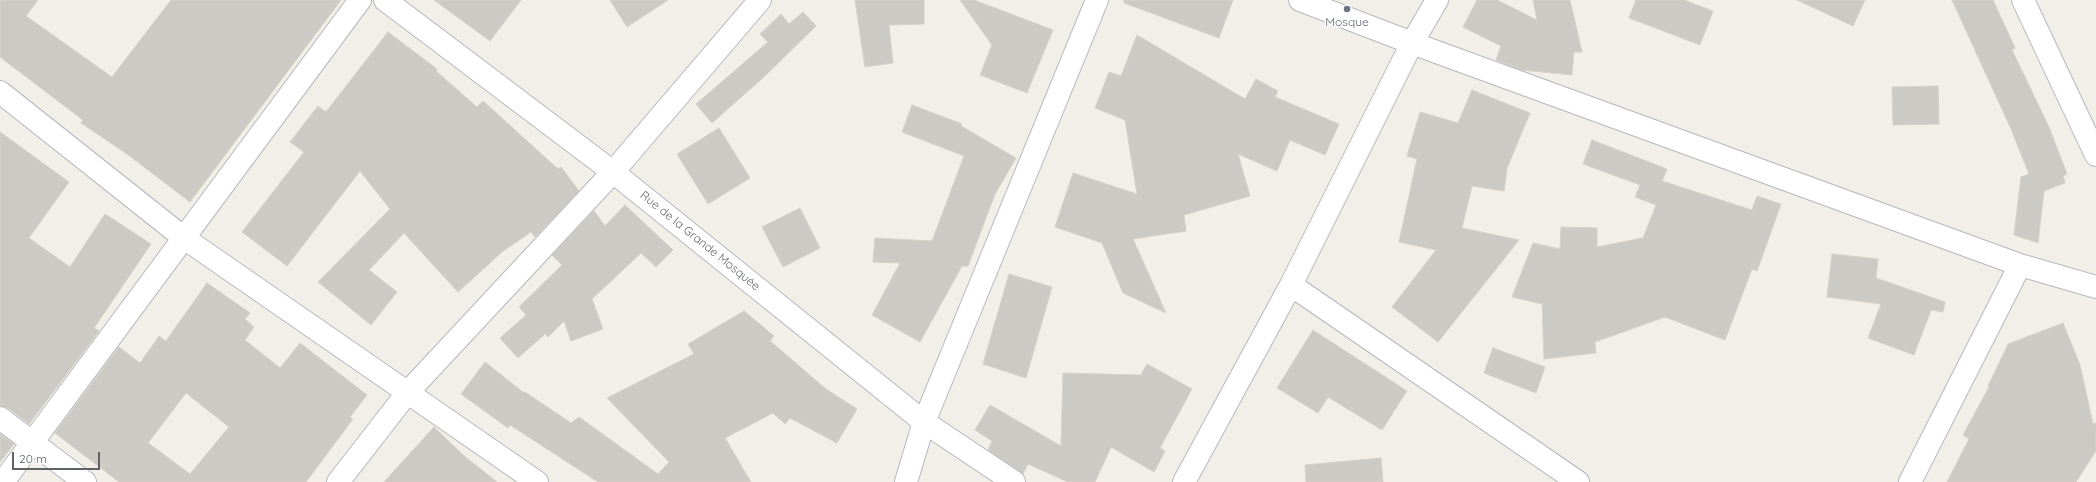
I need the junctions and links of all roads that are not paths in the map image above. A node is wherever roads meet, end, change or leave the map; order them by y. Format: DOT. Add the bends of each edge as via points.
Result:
graph roads {
  1 [pos="360,0"];
  2 [pos="385,0"];
  3 [pos="760,0"];
  4 [pos="1097,0"];
  5 [pos="1300,0"];
  6 [pos="1437,0"];
  7 [pos="2023,0"];
  8 [pos="1412,43"];
  9 [pos="0,92"];
  10 [pos="2096,155"];
  11 [pos="613,172"];
  12 [pos="184,238"];
  13 [pos="2020,265"];
  14 [pos="1291,285"];
  15 [pos="2096,287"];
  16 [pos="408,392"];
  17 [pos="0,418"];
  18 [pos="924,422"];
  19 [pos="32,442"];
  20 [pos="3,482"];
  21 [pos="85,482"];
  22 [pos="338,482"];
  23 [pos="537,482"];
  24 [pos="906,482"];
  25 [pos="1014,482"];
  26 [pos="1184,482"];
  27 [pos="1578,482"];
  28 [pos="1910,482"];
  1 -- 12 [label="street"];
  2 -- 11 [label="street, Rue de la Grande Mosquée"];
  3 -- 11 [label="street"];
  4 -- 18 [label="street"];
  5 -- 8 [label="street"];
  6 -- 8 [label="street"];
  7 -- 10 [label="street"];
  8 -- 13 [label="street"];
  8 -- 14 [label="street"];
  9 -- 12 [label="street"];
  11 -- 16 [label="street"];
  11 -- 18 [label="street, Rue de la Grande Mosquée"];
  12 -- 16 [label="street"];
  12 -- 19 [label="street"];
  13 -- 15 [label="street"];
  13 -- 28 [label="street"];
  14 -- 26 [label="street"];
  14 -- 27 [label="street"];
  16 -- 22 [label="street"];
  16 -- 23 [label="street"];
  17 -- 19 [label="street"];
  18 -- 24 [label="street"];
  18 -- 25 [label="street, Rue de la Grande Mosquée"];
  19 -- 20 [label="street"];
  19 -- 21 [label="street"];
}
